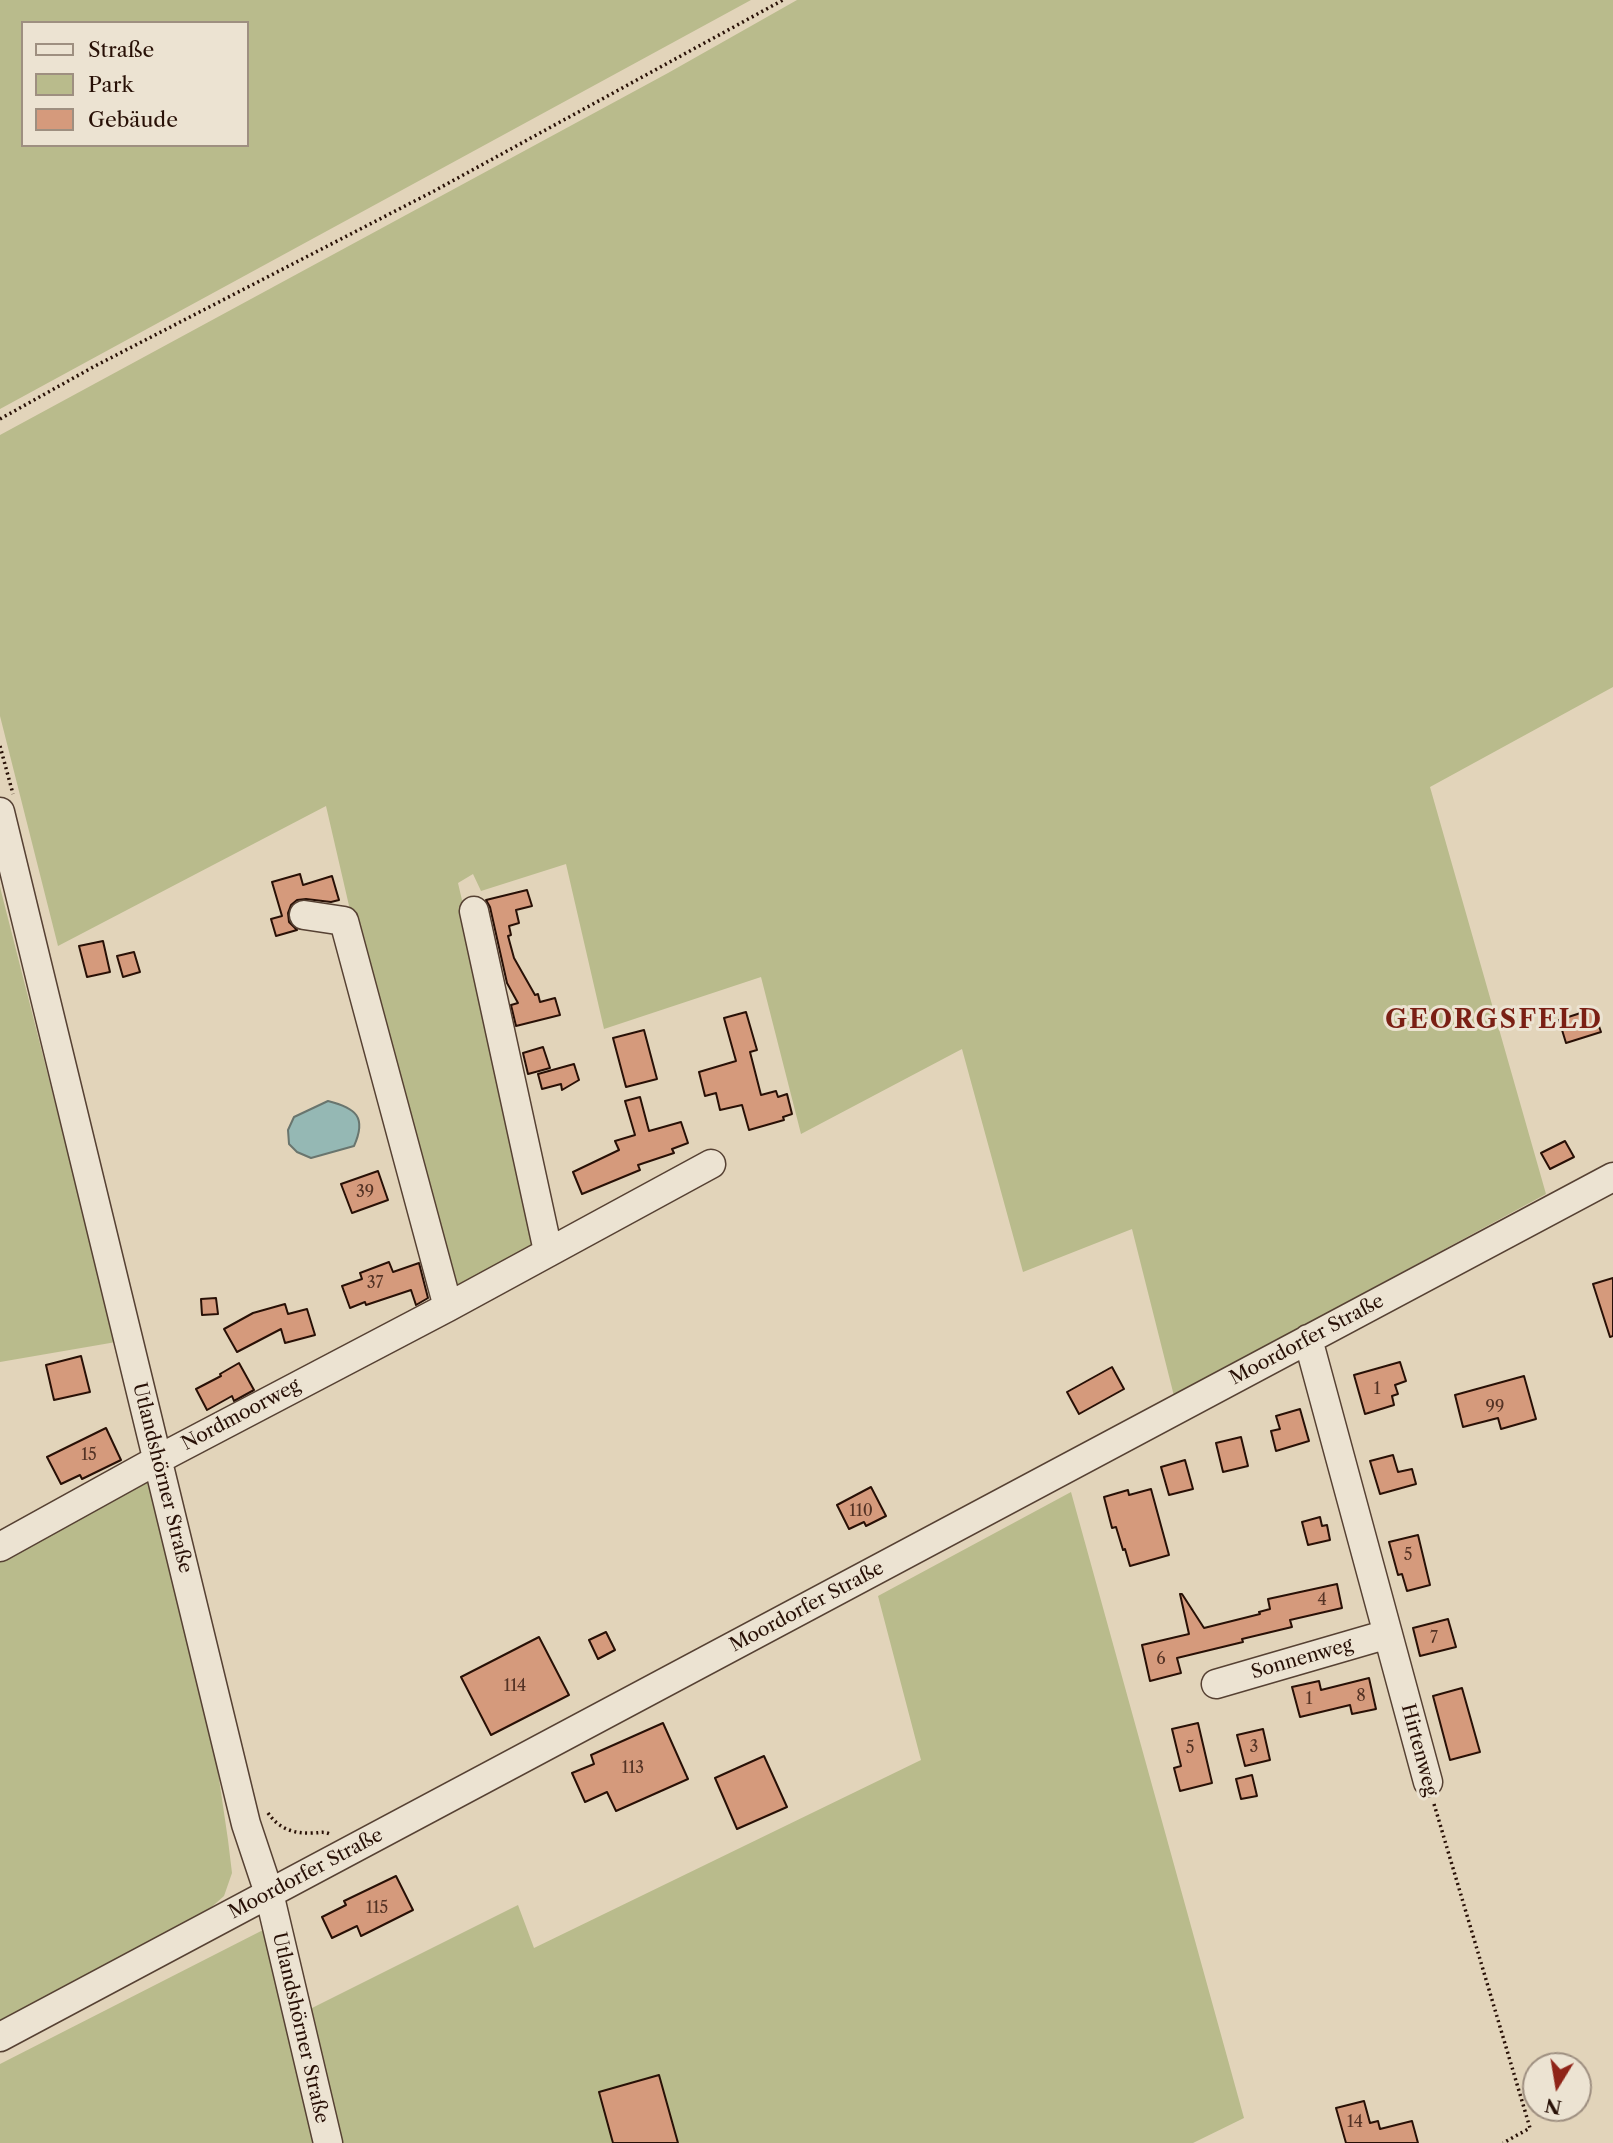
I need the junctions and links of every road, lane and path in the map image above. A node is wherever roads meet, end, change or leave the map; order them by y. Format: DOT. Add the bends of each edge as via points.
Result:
graph roads {
  1 [pos="783,0"];
  2 [pos="0,419"];
  3 [pos="0,812"];
  4 [pos="474,911"];
  5 [pos="304,915"];
  6 [pos="712,1164"];
  7 [pos="1613,1177"];
  8 [pos="548,1251"];
  9 [pos="448,1307"];
  10 [pos="1308,1339"];
  11 [pos="158,1460"];
  12 [pos="0,1547"];
  13 [pos="1388,1634"];
  14 [pos="1216,1684"];
  15 [pos="1428,1782"];
  16 [pos="269,1893"];
  17 [pos="0,2037"];
  18 [pos="328,2143"];
  19 [pos="1503,2143"];
  1 -- 2 [label="path" via="434,191"];
  3 -- 11 [label="street, Utlandshörner Straße"];
  4 -- 8 [label="street"];
  5 -- 9 [label="street" via="344,921"];
  6 -- 8 [label="street, Nordmoorweg"];
  7 -- 10 [label="street, Moordorfer Straße"];
  8 -- 9 [label="street, Nordmoorweg"];
  9 -- 11 [label="street, Nordmoorweg"];
  10 -- 13 [label="street, Hirtenweg"];
  10 -- 16 [label="street, Moordorfer Straße"];
  11 -- 12 [label="street, Nordmoorweg"];
  11 -- 16 [label="street, Utlandshörner Straße" via="246,1824"];
  13 -- 14 [label="street, Sonnenweg"];
  13 -- 15 [label="street, Hirtenweg"];
  15 -- 19 [label="path, Hirtenweg" via="1530,2128"];
  16 -- 17 [label="street, Moordorfer Straße"];
  16 -- 18 [label="street, Utlandshörner Straße"];
}
